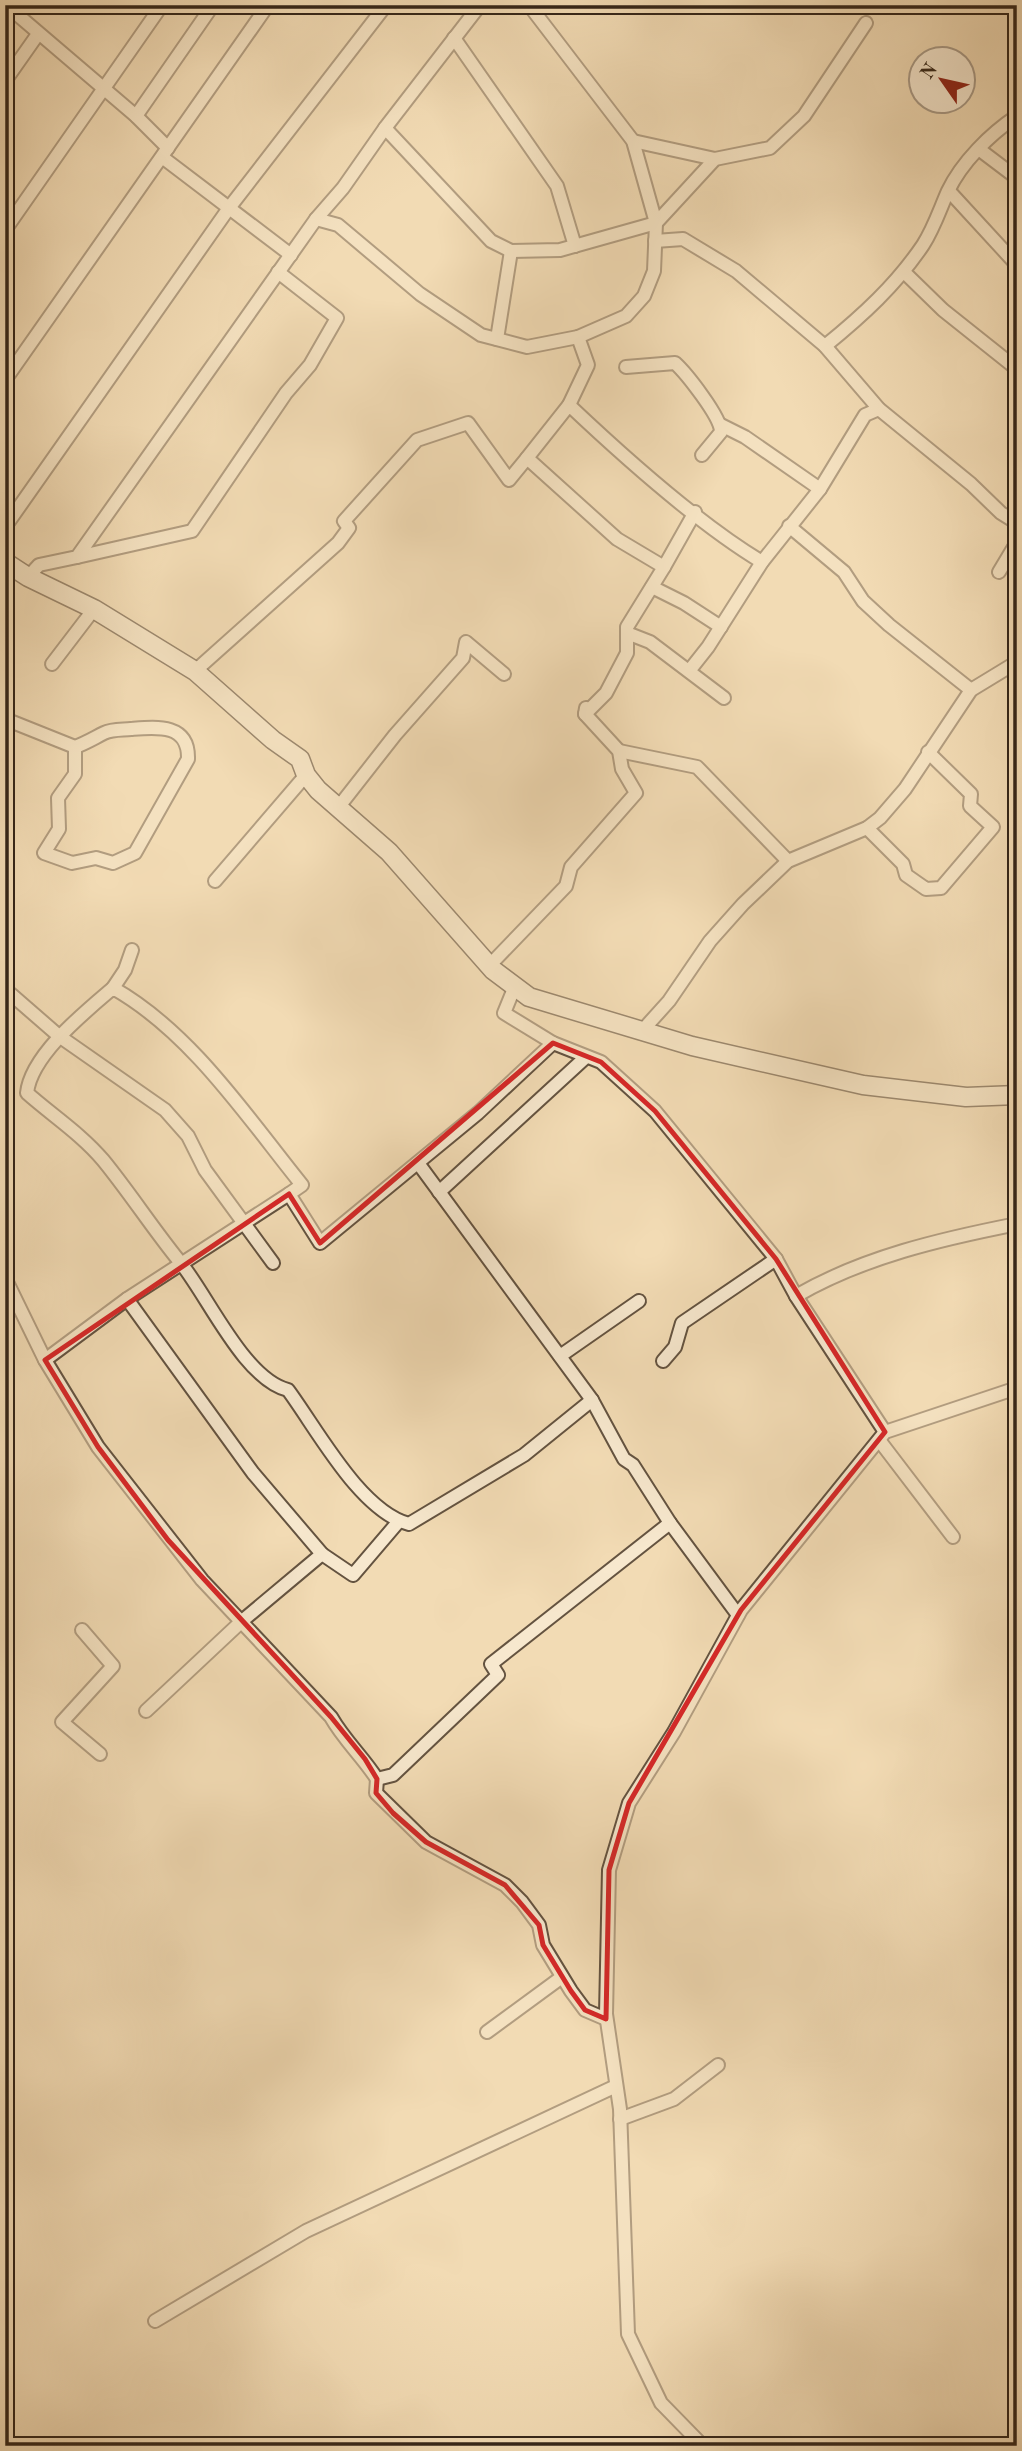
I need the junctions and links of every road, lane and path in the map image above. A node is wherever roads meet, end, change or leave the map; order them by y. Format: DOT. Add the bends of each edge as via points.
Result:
graph roads {
  1 [pos="6,5"];
  2 [pos="162,5"];
  3 [pos="213,5"];
  4 [pos="268,5"];
  5 [pos="386,5"];
  6 [pos="481,5"];
  7 [pos="529,5"];
  8 [pos="866,23"];
  9 [pos="38,33"];
  10 [pos="454,38"];
  11 [pos="5,81"];
  12 [pos="102,90"];
  13 [pos="136,116"];
  14 [pos="1017,116"];
  15 [pos="385,128"];
  16 [pos="633,141"];
  17 [pos="980,150"];
  18 [pos="165,152"];
  19 [pos="715,159"];
  20 [pos="1017,178"];
  21 [pos="948,191"];
  22 [pos="229,208"];
  23 [pos="316,219"];
  24 [pos="656,223"];
  25 [pos="5,230"];
  26 [pos="655,240"];
  27 [pos="575,246"];
  28 [pos="511,251"];
  29 [pos="290,255"];
  30 [pos="1017,265"];
  31 [pos="278,272"];
  32 [pos="904,272"];
  33 [pos="578,337"];
  34 [pos="497,339"];
  35 [pos="825,346"];
  36 [pos="626,367"];
  37 [pos="1017,369"];
  38 [pos="5,380"];
  39 [pos="569,404"];
  40 [pos="879,409"];
  41 [pos="721,425"];
  42 [pos="702,455"];
  43 [pos="527,457"];
  44 [pos="820,489"];
  45 [pos="695,512"];
  46 [pos="1017,523"];
  47 [pos="789,526"];
  48 [pos="5,527"];
  49 [pos="1017,542"];
  50 [pos="76,557"];
  51 [pos="5,562"];
  52 [pos="762,562"];
  53 [pos="664,568"];
  54 [pos="999,572"];
  55 [pos="28,577"];
  56 [pos="652,587"];
  57 [pos="94,609"];
  58 [pos="721,627"];
  59 [pos="627,634"];
  60 [pos="1017,662"];
  61 [pos="52,664"];
  62 [pos="195,671"];
  63 [pos="689,671"];
  64 [pos="504,674"];
  65 [pos="971,690"];
  66 [pos="724,698"];
  67 [pos="5,719"];
  68 [pos="75,747"];
  69 [pos="619,751"];
  70 [pos="928,752"];
  71 [pos="306,775"];
  72 [pos="337,809"];
  73 [pos="867,828"];
  74 [pos="788,861"];
  75 [pos="215,881"];
  76 [pos="132,950"];
  77 [pos="489,966"];
  78 [pos="515,986"];
  79 [pos="113,988"];
  80 [pos="5,989"];
  81 [pos="642,1031"];
  82 [pos="59,1035"];
  83 [pos="553,1044"];
  84 [pos="586,1057"];
  85 [pos="1017,1095"];
  86 [pos="418,1163"];
  87 [pos="439,1192"];
  88 [pos="289,1195"];
  89 [pos="245,1223"];
  90 [pos="1017,1224"];
  91 [pos="776,1259"];
  92 [pos="181,1263"];
  93 [pos="273,1263"];
  94 [pos="5,1278"];
  95 [pos="796,1296"];
  96 [pos="127,1299"];
  97 [pos="639,1301"];
  98 [pos="560,1356"];
  99 [pos="45,1360"];
  100 [pos="663,1361"];
  101 [pos="1017,1388"];
  102 [pos="592,1400"];
  103 [pos="882,1436"];
  104 [pos="399,1521"];
  105 [pos="670,1523"];
  106 [pos="953,1537"];
  107 [pos="322,1555"];
  108 [pos="738,1615"];
  109 [pos="242,1621"];
  110 [pos="82,1630"];
  111 [pos="146,1712"];
  112 [pos="100,1754"];
  113 [pos="377,1779"];
  114 [pos="562,1977"];
  115 [pos="606,2019"];
  116 [pos="487,2032"];
  117 [pos="718,2065"];
  118 [pos="616,2086"];
  119 [pos="620,2119"];
  120 [pos="155,2321"];
  121 [pos="703,2446"];
  1 -- 9 [label="street"];
  2 -- 12 [label="street"];
  3 -- 13 [label="street"];
  4 -- 18 [label="street"];
  5 -- 22 [label="street"];
  6 -- 10 [label="street"];
  7 -- 16 [label="street"];
  8 -- 19 [label="street" via="804,116 770,148"];
  9 -- 11 [label="street"];
  9 -- 12 [label="street"];
  10 -- 15 [label="street"];
  10 -- 27 [label="street" via="557,186"];
  12 -- 13 [label="street"];
  12 -- 25 [label="street"];
  13 -- 18 [label="street"];
  14 -- 17 [label="street"];
  15 -- 23 [label="street"];
  15 -- 28 [label="street" via="491,241"];
  16 -- 19 [label="street"];
  16 -- 24 [label="street"];
  17 -- 20 [label="street"];
  17 -- 21 [label="street"];
  18 -- 22 [label="street"];
  18 -- 38 [label="street"];
  19 -- 24 [label="street"];
  21 -- 30 [label="street"];
  21 -- 32 [label="street"];
  22 -- 29 [label="street"];
  22 -- 48 [label="street"];
  23 -- 29 [label="street"];
  23 -- 34 [label="street" via="338,225 421,294 481,335"];
  24 -- 26 [label="street"];
  24 -- 27 [label="street"];
  26 -- 33 [label="street" via="654,271 644,296 626,316"];
  26 -- 35 [label="street" via="683,239 736,271"];
  27 -- 28 [label="street"];
  28 -- 34 [label="street"];
  29 -- 31 [label="street"];
  31 -- 50 [label="street"];
  31 -- 50 [label="street" via="337,318 310,365 192,531"];
  32 -- 35 [label="street"];
  32 -- 37 [label="street"];
  33 -- 34 [label="street" via="527,346"];
  33 -- 39 [label="street" via="588,365"];
  35 -- 40 [label="street"];
  36 -- 41 [label="street" via="675,363 688,374"];
  39 -- 43 [label="street"];
  39 -- 45 [label="street"];
  40 -- 44 [label="street" via="864,415"];
  40 -- 46 [label="street"];
  41 -- 42 [label="street" via="721,432"];
  41 -- 44 [label="street"];
  43 -- 53 [label="street" via="617,539"];
  43 -- 62 [label="street" via="509,480 468,424 416,440 344,521 349,528 338,543"];
  44 -- 47 [label="street"];
  45 -- 52 [label="street"];
  45 -- 53 [label="street"];
  47 -- 52 [label="street"];
  47 -- 65 [label="street" via="844,572 863,601 889,625"];
  49 -- 54 [label="street"];
  50 -- 55 [label="street" via="39,565"];
  51 -- 55 [label="street"];
  52 -- 58 [label="street"];
  53 -- 56 [label="street"];
  55 -- 57 [label="street"];
  56 -- 58 [label="street"];
  56 -- 59 [label="street" via="627,626"];
  57 -- 61 [label="street"];
  57 -- 62 [label="street"];
  58 -- 63 [label="street"];
  59 -- 63 [label="street" via="650,642"];
  59 -- 69 [label="street" via="627,653 612,683 586,710"];
  60 -- 65 [label="street"];
  62 -- 71 [label="street" via="300,759"];
  63 -- 66 [label="street"];
  64 -- 72 [label="street" via="466,642 463,658"];
  65 -- 70 [label="street"];
  67 -- 68 [label="street"];
  68 -- 68 [label="street" via="106,732 165,726 188,748 188,758 135,853 113,863 96,858 72,863 44,853 59,829 58,798 75,774"];
  69 -- 74 [label="street" via="697,766"];
  69 -- 77 [label="street" via="622,769 636,793 571,867 566,886"];
  70 -- 73 [label="street" via="905,789"];
  70 -- 73 [label="street" via="971,794 970,806 993,827 962,866 941,888 926,889 906,875 903,864"];
  71 -- 72 [label="street"];
  71 -- 75 [label="street"];
  72 -- 77 [label="street" via="389,852"];
  73 -- 74 [label="street"];
  74 -- 81 [label="street" via="710,941"];
  76 -- 79 [label="street"];
  77 -- 78 [label="street"];
  78 -- 81 [label="street" via="529,997"];
  78 -- 83 [label="street" via="504,1013"];
  79 -- 82 [label="street"];
  79 -- 88 [label="street" via="165,1026 242,1107 302,1185"];
  80 -- 82 [label="street"];
  81 -- 85 [label="street" via="863,1085 967,1097"];
  82 -- 89 [label="street" via="165,1110 188,1136 205,1170"];
  82 -- 92 [label="street" via="28,1083 27,1093 89,1145"];
  83 -- 84 [label="street"];
  83 -- 86 [label="street"];
  84 -- 87 [label="street"];
  84 -- 91 [label="street" via="601,1062 655,1111"];
  86 -- 87 [label="street"];
  86 -- 88 [label="street" via="320,1243"];
  87 -- 98 [label="street"];
  88 -- 89 [label="street"];
  89 -- 92 [label="street"];
  89 -- 93 [label="street"];
  90 -- 95 [label="street" via="877,1259"];
  91 -- 95 [label="street"];
  91 -- 100 [label="street" via="682,1323 675,1347"];
  92 -- 96 [label="street"];
  92 -- 104 [label="street" via="245,1356 276,1387 288,1390 334,1457 375,1504"];
  94 -- 99 [label="street"];
  95 -- 103 [label="street"];
  96 -- 99 [label="street"];
  96 -- 107 [label="street" via="253,1473"];
  97 -- 98 [label="street"];
  98 -- 102 [label="street"];
  99 -- 109 [label="street" via="112,1466 177,1550"];
  101 -- 103 [label="street"];
  102 -- 104 [label="street" via="524,1455 409,1524"];
  102 -- 105 [label="street" via="624,1459 633,1465"];
  103 -- 106 [label="street"];
  103 -- 108 [label="street"];
  104 -- 107 [label="street" via="353,1575"];
  105 -- 108 [label="street"];
  105 -- 113 [label="street" via="491,1664 498,1675 475,1699 393,1775"];
  107 -- 109 [label="street"];
  108 -- 115 [label="street" via="629,1803 609,1870"];
  109 -- 111 [label="street"];
  109 -- 113 [label="street" via="331,1717"];
  110 -- 112 [label="street" via="113,1666 62,1722"];
  113 -- 114 [label="street" via="376,1793 426,1842 505,1885 522,1902 539,1925 543,1945"];
  114 -- 115 [label="street" via="585,2010"];
  114 -- 116 [label="street"];
  115 -- 118 [label="street"];
  117 -- 119 [label="street" via="674,2099"];
  118 -- 119 [label="street"];
  118 -- 120 [label="street" via="306,2231"];
  119 -- 121 [label="street" via="628,2334 661,2403"];
}
